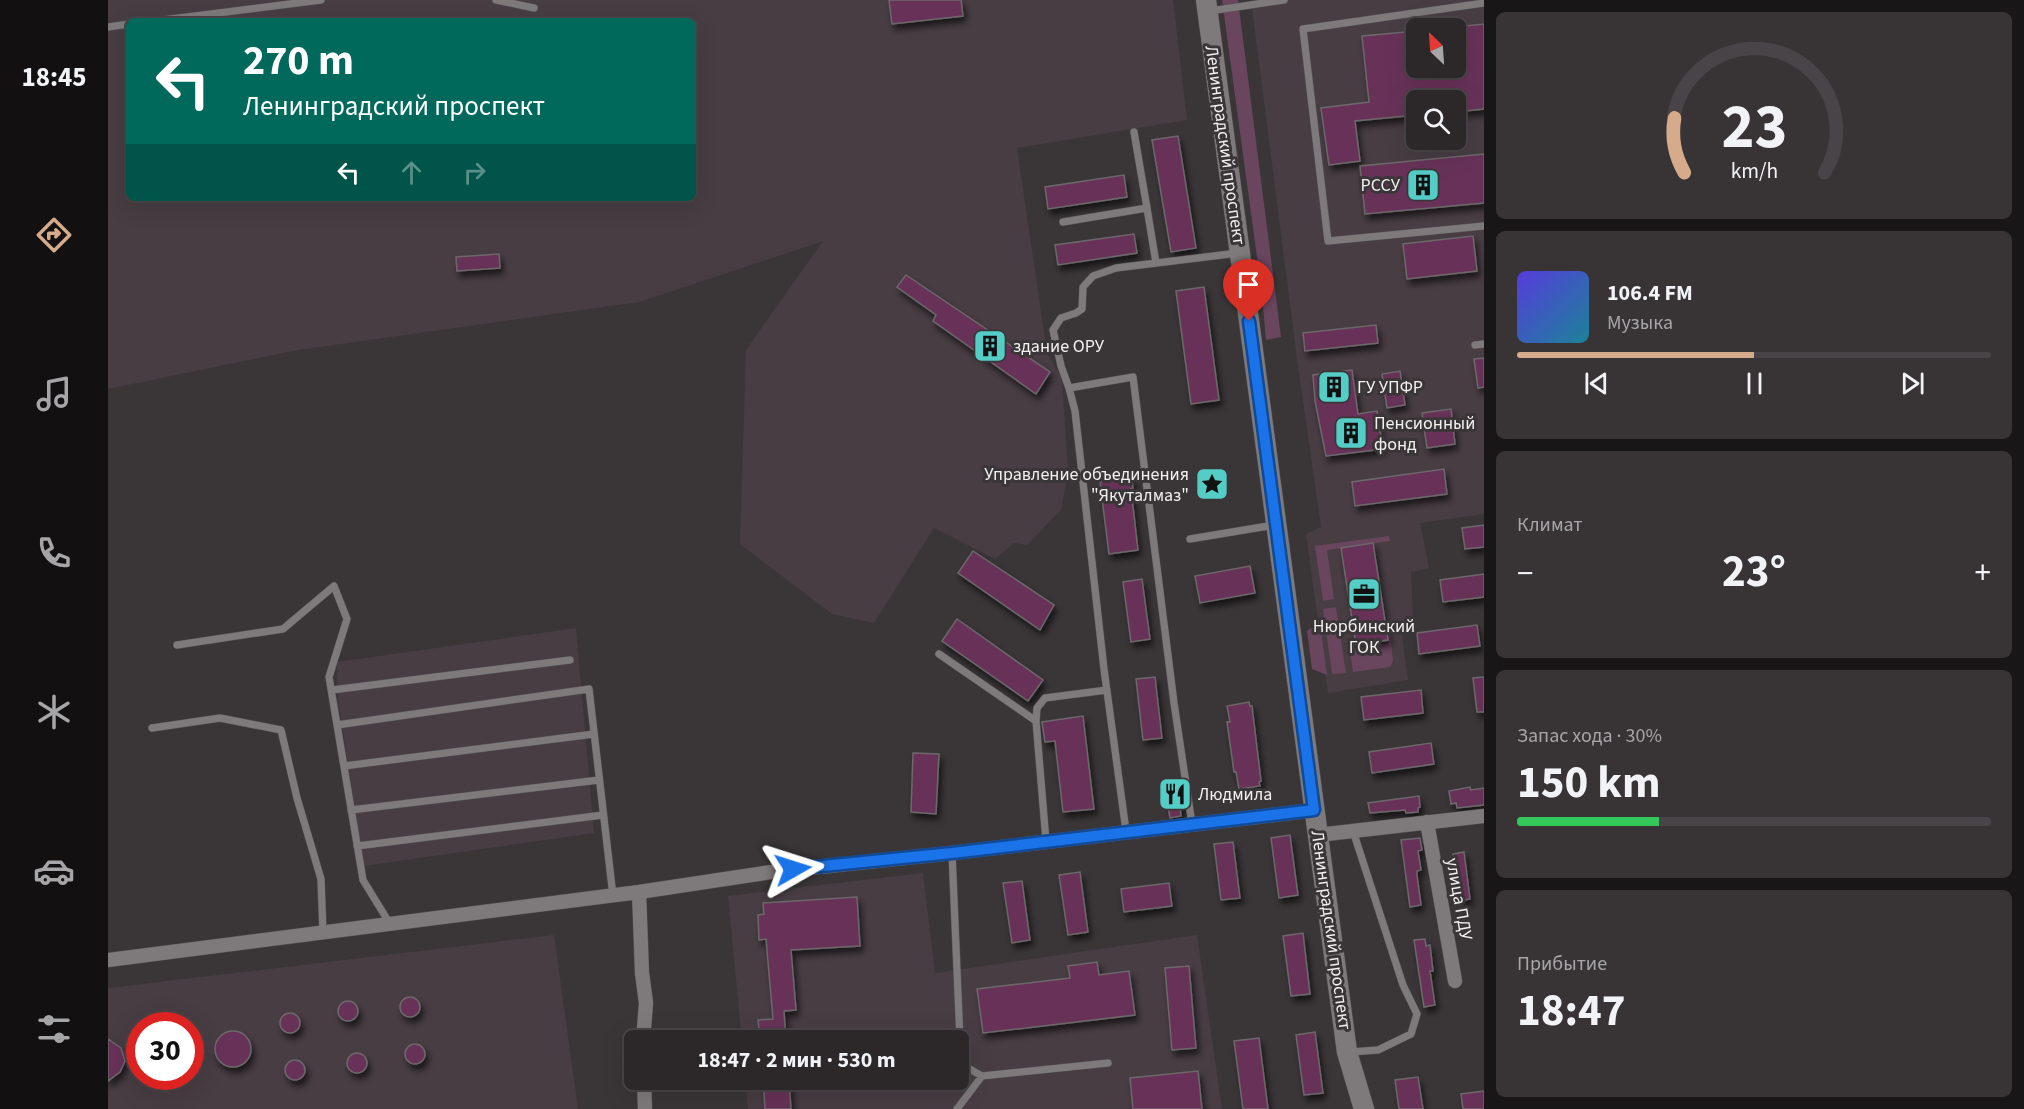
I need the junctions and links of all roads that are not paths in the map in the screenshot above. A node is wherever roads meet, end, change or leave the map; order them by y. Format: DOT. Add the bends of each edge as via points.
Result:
graph roads {
  1 [pos="321,0"];
  2 [pos="496,0"];
  3 [pos="1284,0"];
  4 [pos="1484,3"];
  5 [pos="1206,6"];
  6 [pos="534,8"];
  7 [pos="179,18"];
  8 [pos="126,24"];
  9 [pos="108,27"];
  10 [pos="1134,132"];
  11 [pos="1146,208"];
  12 [pos="1063,222"];
  13 [pos="1484,226"];
  14 [pos="1240,253"];
  15 [pos="1156,263"];
  16 [pos="1484,344"];
  17 [pos="1475,345"];
  18 [pos="1069,388"];
  19 [pos="1276,525"];
  20 [pos="1190,538"];
  21 [pos="177,645"];
  22 [pos="939,654"];
  23 [pos="570,660"];
  24 [pos="332,690"];
  25 [pos="1107,690"];
  26 [pos="1036,721"];
  27 [pos="337,724"];
  28 [pos="152,728"];
  29 [pos="594,734"];
  30 [pos="344,766"];
  31 [pos="599,780"];
  32 [pos="351,810"];
  33 [pos="1314,810"];
  34 [pos="603,815"];
  35 [pos="1484,816"];
  36 [pos="1427,822"];
  37 [pos="1192,824"];
  38 [pos="1126,831"];
  39 [pos="1353,831"];
  40 [pos="1318,836"];
  41 [pos="1046,841"];
  42 [pos="357,846"];
  43 [pos="952,853"];
  44 [pos="639,892"];
  45 [pos="613,896"];
  46 [pos="390,924"];
  47 [pos="323,933"];
  48 [pos="108,960"];
  49 [pos="1455,981"];
  50 [pos="644,1030"];
  51 [pos="1347,1052"];
  52 [pos="1107,1062"];
  53 [pos="982,1076"];
  54 [pos="644,1090"];
  55 [pos="645,1109"];
  56 [pos="957,1109"];
  57 [pos="1364,1109"];
  1 -- 7 [label="lane"];
  2 -- 6 [label="lane"];
  3 -- 5 [label="lane"];
  4 -- 13 [label="lane" via="1303,29 1328,241"];
  5 -- 14 [label="main road, Ленинградский проспект"];
  8 -- 9 [label="lane"];
  10 -- 11 [label="lane"];
  11 -- 12 [label="lane"];
  11 -- 15 [label="lane"];
  14 -- 15 [label="lane"];
  14 -- 19 [label="main road, Ленинградский проспект"];
  15 -- 18 [label="lane" via="1116,268 1093,276 1083,287 1082,309 1061,318 1053,330"];
  16 -- 17 [label="lane"];
  18 -- 25 [label="lane" via="1075,411"];
  18 -- 37 [label="lane" via="1133,377"];
  19 -- 20 [label="lane"];
  19 -- 33 [label="main road, Ленинградский проспект"];
  21 -- 24 [label="lane" via="283,628 334,586 347,619 329,676"];
  22 -- 26 [label="lane"];
  23 -- 24 [label="lane"];
  24 -- 27 [label="lane"];
  25 -- 26 [label="lane" via="1045,698 1037,708"];
  25 -- 38 [label="lane"];
  26 -- 41 [label="lane"];
  27 -- 29 [label="lane" via="589,689"];
  27 -- 30 [label="lane"];
  28 -- 47 [label="lane" via="220,718 281,730 321,879"];
  29 -- 30 [label="lane"];
  29 -- 31 [label="lane"];
  30 -- 32 [label="lane"];
  31 -- 32 [label="lane"];
  31 -- 34 [label="lane"];
  32 -- 42 [label="lane"];
  33 -- 37 [label="street"];
  33 -- 40 [label="main road, Ленинградский проспект"];
  34 -- 42 [label="lane"];
  34 -- 45 [label="lane"];
  35 -- 36 [label="street"];
  36 -- 39 [label="street"];
  36 -- 49 [label="street, улица ПДУ"];
  37 -- 38 [label="street"];
  38 -- 41 [label="street"];
  39 -- 40 [label="street"];
  39 -- 51 [label="lane" via="1403,985 1418,1014 1411,1034 1378,1050"];
  40 -- 51 [label="main road, Ленинградский проспект"];
  41 -- 43 [label="street"];
  42 -- 46 [label="lane" via="363,880"];
  43 -- 44 [label="street" via="771,872"];
  43 -- 53 [label="lane" via="961,1064"];
  44 -- 45 [label="street"];
  44 -- 50 [label="street" via="646,1003"];
  45 -- 46 [label="street"];
  46 -- 47 [label="street"];
  47 -- 48 [label="street"];
  51 -- 57 [label="main road, Ленинградский проспект"];
  52 -- 53 [label="lane"];
  53 -- 56 [label="lane"];
  54 -- 55 [label="street"];
}
